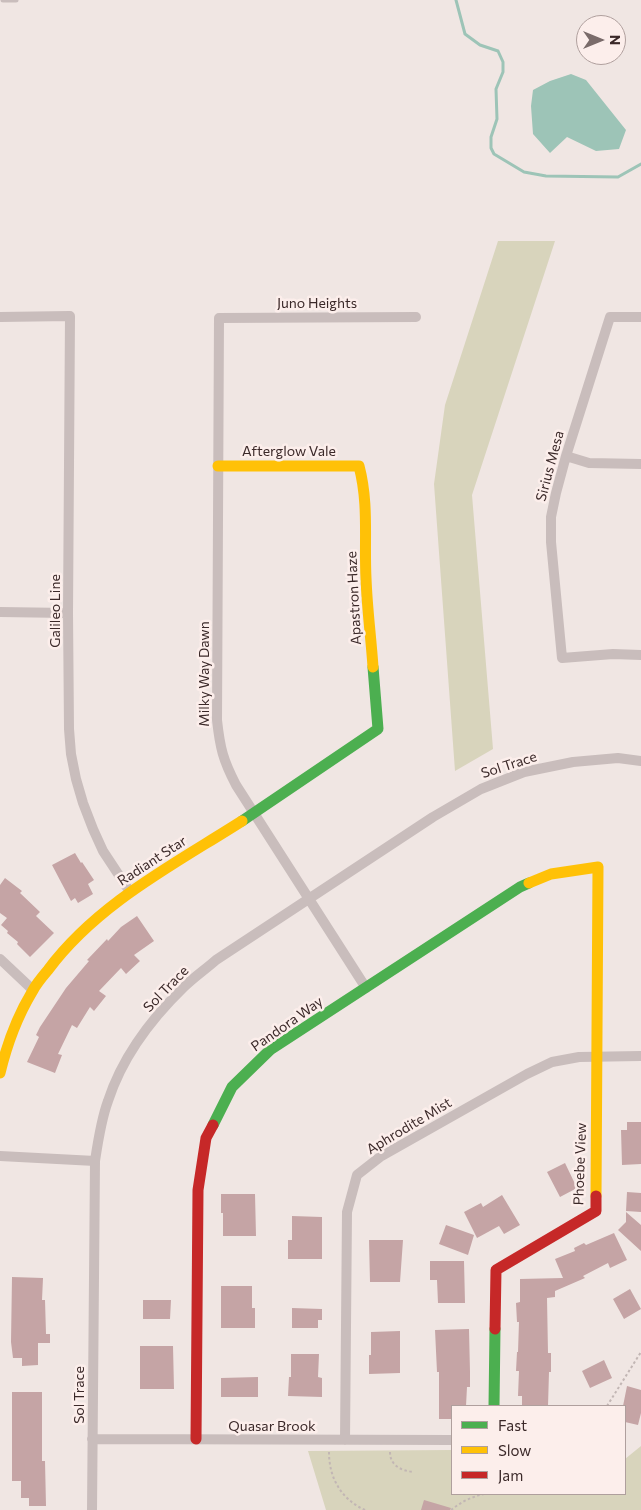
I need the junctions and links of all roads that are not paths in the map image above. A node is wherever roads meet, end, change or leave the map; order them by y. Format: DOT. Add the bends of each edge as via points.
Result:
graph roads {
  1 [pos="3,0"];
  2 [pos="16,0"];
  3 [pos="0,317"];
  4 [pos="416,317"];
  5 [pos="641,317"];
  6 [pos="218,318"];
  7 [pos="566,456"];
  8 [pos="641,464"];
  9 [pos="218,466"];
  10 [pos="359,466"];
  11 [pos="0,612"];
  12 [pos="68,613"];
  13 [pos="641,655"];
  14 [pos="378,729"];
  15 [pos="641,761"];
  16 [pos="255,813"];
  17 [pos="598,867"];
  18 [pos="130,892"];
  19 [pos="310,899"];
  20 [pos="0,959"];
  21 [pos="366,988"];
  22 [pos="33,990"];
  23 [pos="597,1056"];
  24 [pos="641,1056"];
  25 [pos="0,1072"];
  26 [pos="0,1156"];
  27 [pos="95,1161"];
  28 [pos="494,1405"];
  29 [pos="92,1439"];
  30 [pos="196,1439"];
  31 [pos="345,1440"];
  32 [pos="451,1440"];
  33 [pos="92,1510"];
  1 -- 2 [label="lane"];
  3 -- 12 [label="street, Galileo Line" via="70,316"];
  4 -- 6 [label="street, Juno Heights"];
  5 -- 7 [label="street, Sirius Mesa" via="610,317"];
  6 -- 9 [label="street, Milky Way Dawn"];
  7 -- 8 [label="street" via="589,463"];
  7 -- 13 [label="street, Sirius Mesa" via="551,518 562,658"];
  9 -- 10 [label="street, Afterglow Vale"];
  9 -- 16 [label="street, Milky Way Dawn" via="217,720 226,764"];
  10 -- 14 [label="street, Apastron Haze" via="366,508 366,578"];
  11 -- 12 [label="street"];
  12 -- 18 [label="street, Galileo Line" via="69,730 76,778 92,829"];
  14 -- 16 [label="street, Radiant Star"];
  15 -- 19 [label="street, Sol Trace" via="618,758 573,762 524,772 481,789"];
  16 -- 18 [label="street, Radiant Star"];
  16 -- 19 [label="street, Milky Way Dawn"];
  17 -- 21 [label="street, Pandora Way" via="551,874 520,887"];
  17 -- 23 [label="street, Phoebe View"];
  18 -- 22 [label="street, Radiant Star" via="84,930 56,959"];
  19 -- 21 [label="street, Milky Way Dawn"];
  19 -- 27 [label="street, Sol Trace" via="216,960 161,1011 124,1064 108,1100"];
  20 -- 22 [label="street"];
  21 -- 30 [label="street, Pandora Way" via="270,1050 232,1087 206,1138 198,1190"];
  22 -- 25 [label="street, Radiant Star" via="20,1014"];
  23 -- 24 [label="street, Aphrodite Mist"];
  23 -- 28 [label="street, Phoebe View" via="596,1211 496,1270"];
  23 -- 31 [label="street, Aphrodite Mist" via="552,1062 526,1074 380,1157 357,1175 347,1212"];
  26 -- 27 [label="street"];
  27 -- 29 [label="street, Sol Trace"];
  29 -- 30 [label="street, Quasar Brook"];
  29 -- 33 [label="street, Sol Trace"];
  30 -- 31 [label="street, Quasar Brook"];
  31 -- 32 [label="street, Quasar Brook"];
}
